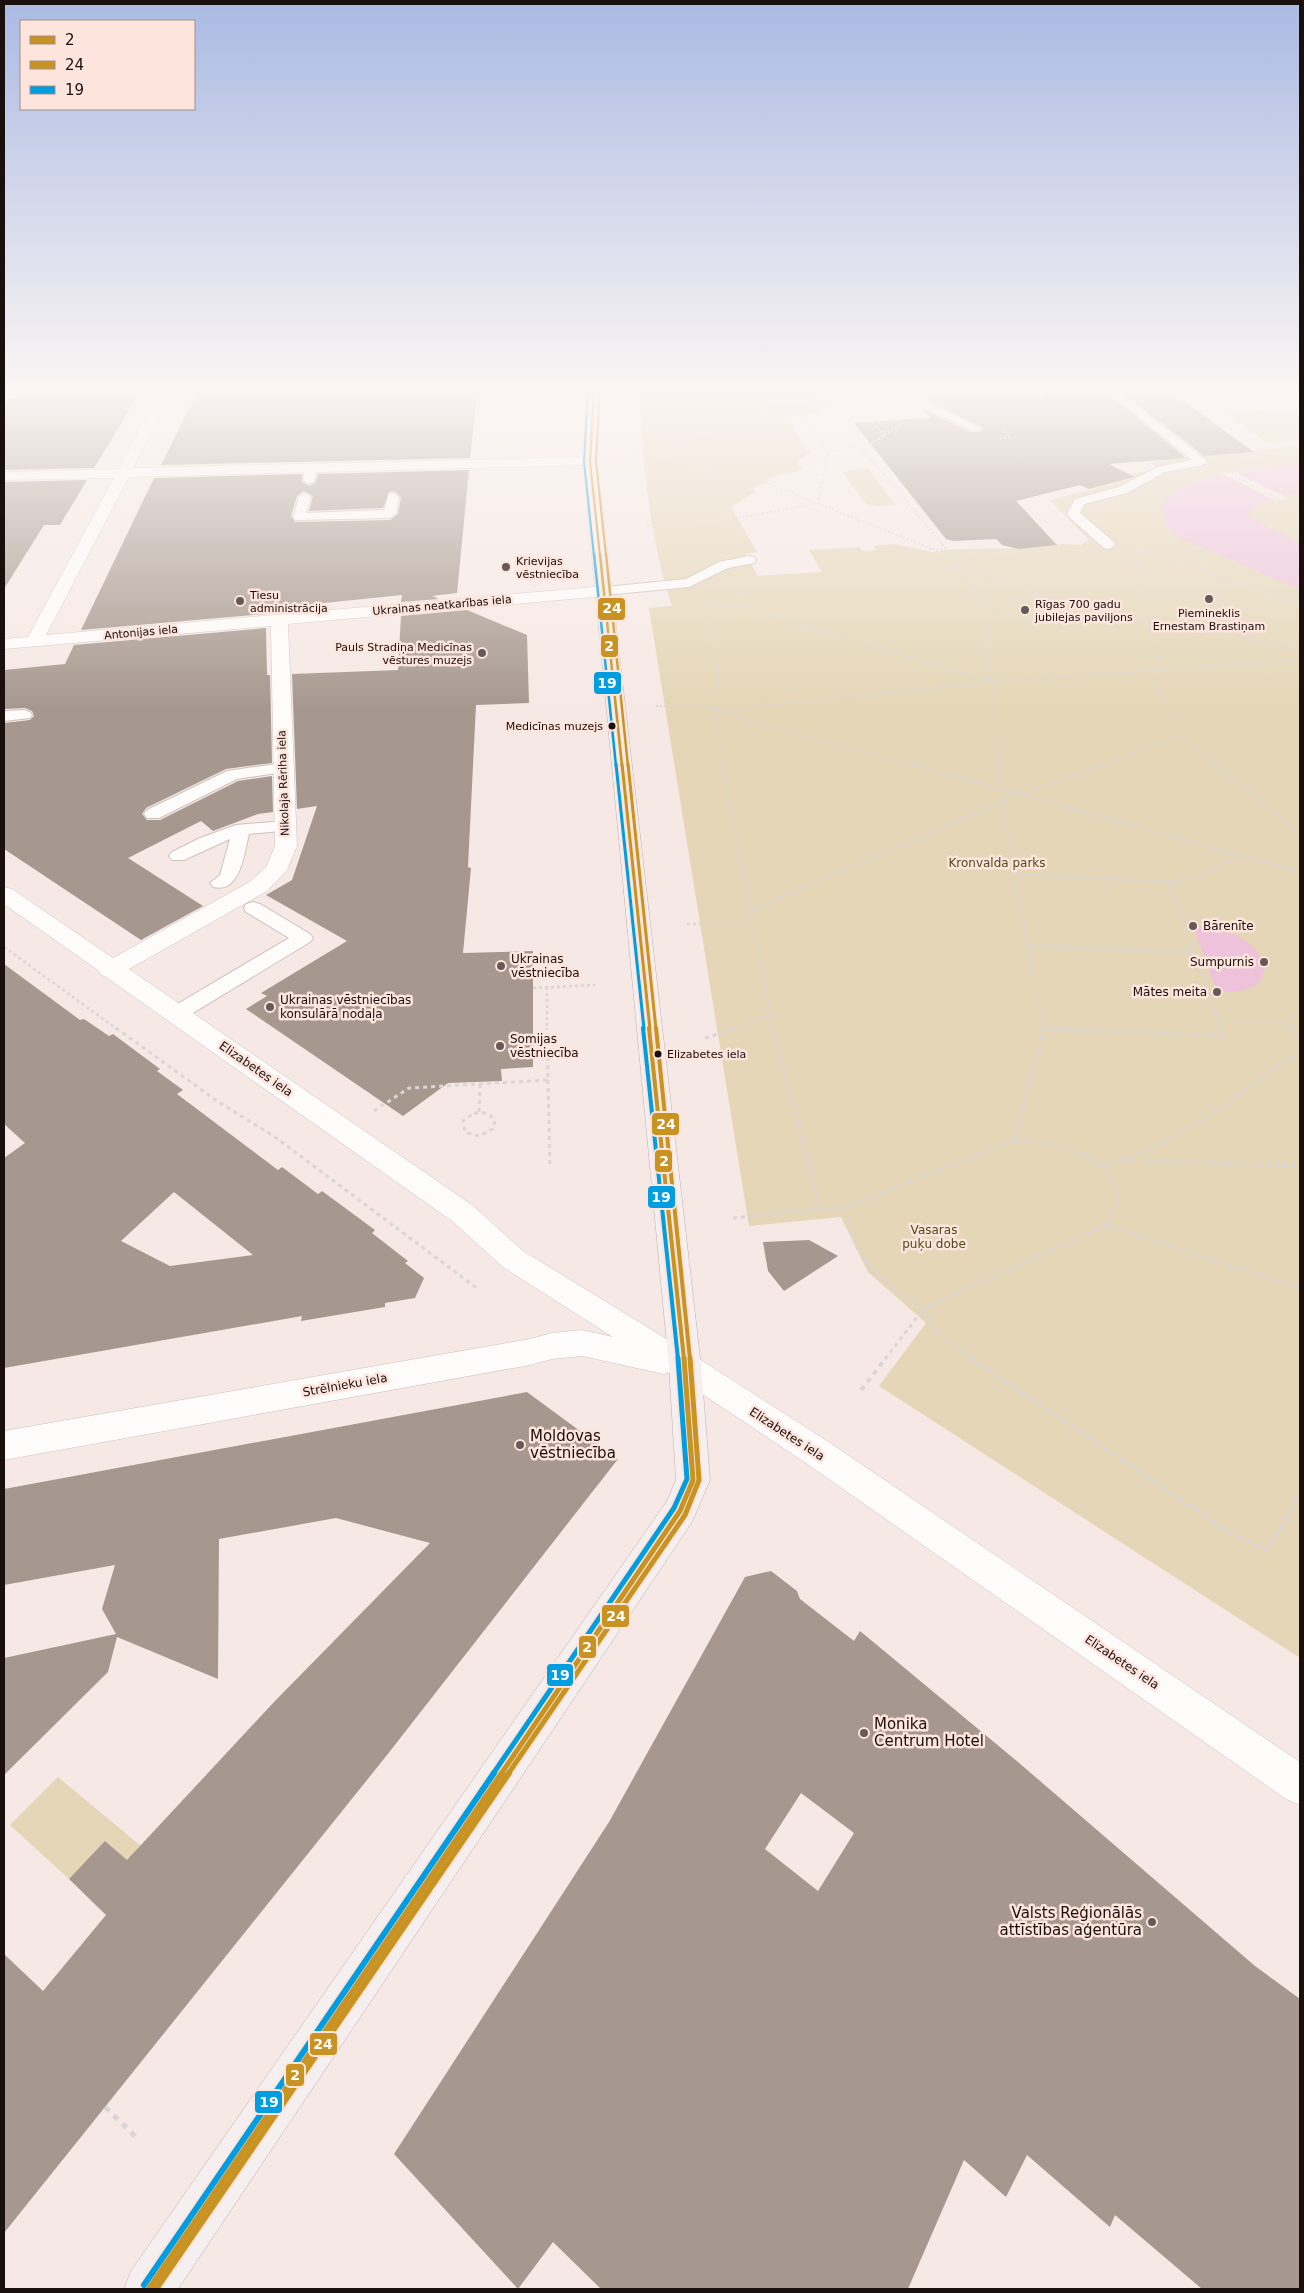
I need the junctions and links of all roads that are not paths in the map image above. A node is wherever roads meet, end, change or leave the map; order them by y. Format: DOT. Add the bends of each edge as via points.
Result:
graph roads {
  1 [pos="112,495"];
  2 [pos="594,495"];
  3 [pos="1104,495"];
  4 [pos="305,497"];
  5 [pos="393,497"];
  6 [pos="1109,545"];
  7 [pos="749,560"];
  8 [pos="605,591"];
  9 [pos="279,619"];
  10 [pos="34,641"];
  11 [pos="4,644"];
  12 [pos="24,714"];
  13 [pos="4,716"];
  14 [pos="283,768"];
  15 [pos="153,814"];
  16 [pos="285,826"];
  17 [pos="242,828"];
  18 [pos="178,856"];
  19 [pos="219,884"];
  20 [pos="4,894"];
  21 [pos="253,908"];
  22 [pos="110,970"];
  23 [pos="176,1014"];
  24 [pos="685,1366"];
  25 [pos="4,1446"];
  26 [pos="1300,1785"];
  27 [pos="149,2289"];
  1 -- 10 [label="street"];
  2 -- 8 [label="main road"];
  3 -- 6 [label="lane" via="1079,502 1073,514"];
  4 -- 5 [label="lane" via="299,517 390,514"];
  7 -- 8 [label="lane" via="724,565 689,583"];
  8 -- 9 [label="street, Ukrainas neatkarības iela"];
  8 -- 24 [label="main road"];
  9 -- 10 [label="street, Antonijas iela"];
  9 -- 14 [label="street, Nikolaja Rēriha iela"];
  10 -- 11 [label="street, Antonijas iela"];
  12 -- 13 [label="lane"];
  14 -- 15 [label="lane" via="233,775"];
  14 -- 16 [label="street, Nikolaja Rēriha iela"];
  16 -- 17 [label="lane"];
  16 -- 22 [label="street, Nikolaja Rēriha iela" via="286,846 276,870 259,886"];
  17 -- 18 [label="lane"];
  17 -- 19 [label="lane" via="228,878"];
  20 -- 22 [label="street, Elizabetes iela"];
  21 -- 23 [label="lane" via="303,938"];
  22 -- 23 [label="street, Elizabetes iela"];
  23 -- 24 [label="street, Elizabetes iela" via="462,1214 513,1259"];
  24 -- 25 [label="street, Strēlnieku iela" via="582,1343 552,1346"];
  24 -- 26 [label="street, Elizabetes iela" via="815,1451"];
  24 -- 27 [label="main road" via="693,1480 680,1511"];
}
